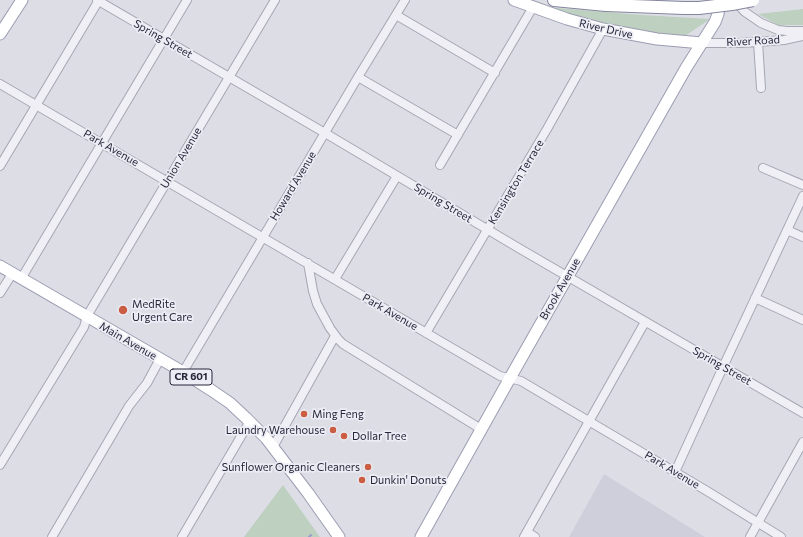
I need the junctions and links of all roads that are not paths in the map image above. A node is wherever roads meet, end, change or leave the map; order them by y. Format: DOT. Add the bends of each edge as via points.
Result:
graph roads {
  1 [pos="22,0"];
  2 [pos="98,0"];
  3 [pos="187,0"];
  4 [pos="275,0"];
  5 [pos="405,0"];
  6 [pos="514,0"];
  7 [pos="554,0"];
  8 [pos="670,0"];
  9 [pos="719,0"];
  10 [pos="733,0"];
  11 [pos="742,0"];
  12 [pos="752,0"];
  13 [pos="698,5"];
  14 [pos="534,8"];
  15 [pos="396,15"];
  16 [pos="715,22"];
  17 [pos="603,29"];
  18 [pos="803,31"];
  19 [pos="0,34"];
  20 [pos="803,36"];
  21 [pos="164,39"];
  22 [pos="673,41"];
  23 [pos="758,42"];
  24 [pos="702,43"];
  25 [pos="686,68"];
  26 [pos="495,72"];
  27 [pos="229,77"];
  28 [pos="358,77"];
  29 [pos="0,84"];
  30 [pos="761,88"];
  31 [pos="36,105"];
  32 [pos="325,133"];
  33 [pos="458,135"];
  34 [pos="102,143"];
  35 [pos="440,165"];
  36 [pos="0,166"];
  37 [pos="763,168"];
  38 [pos="397,176"];
  39 [pos="167,181"];
  40 [pos="803,185"];
  41 [pos="803,196"];
  42 [pos="487,229"];
  43 [pos="787,230"];
  44 [pos="263,237"];
  45 [pos="803,237"];
  46 [pos="308,263"];
  47 [pos="0,266"];
  48 [pos="17,276"];
  49 [pos="568,276"];
  50 [pos="335,279"];
  51 [pos="0,293"];
  52 [pos="755,298"];
  53 [pos="86,316"];
  54 [pos="803,320"];
  55 [pos="645,322"];
  56 [pos="426,333"];
  57 [pos="335,336"];
  58 [pos="160,359"];
  59 [pos="723,367"];
  60 [pos="183,372"];
  61 [pos="510,378"];
  62 [pos="803,413"];
  63 [pos="250,421"];
  64 [pos="589,421"];
  65 [pos="481,429"];
  66 [pos="803,442"];
  67 [pos="273,447"];
  68 [pos="0,465"];
  69 [pos="675,472"];
  70 [pos="758,524"];
  71 [pos="525,535"];
  72 [pos="52,537"];
  73 [pos="182,537"];
  74 [pos="338,537"];
  75 [pos="421,537"];
  76 [pos="535,537"];
  77 [pos="750,537"];
  78 [pos="781,537"];
  1 -- 19 [label="main road"];
  2 -- 21 [label="street, Spring Street"];
  2 -- 31 [label="street"];
  3 -- 21 [label="street"];
  4 -- 27 [label="street, Union Avenue"];
  5 -- 15 [label="street, Howard Avenue"];
  6 -- 14 [label="main road, River Drive"];
  7 -- 13 [label="highway" via="606,5"];
  8 -- 13 [label="highway"];
  9 -- 16 [label="main road"];
  10 -- 18 [label="street" via="761,23 778,30"];
  11 -- 13 [label="highway"];
  12 -- 13 [label="highway, bridge" via="732,4"];
  14 -- 17 [label="main road, River Drive"];
  14 -- 26 [label="street"];
  15 -- 26 [label="street"];
  15 -- 28 [label="street, Howard Avenue"];
  16 -- 22 [label="main road" via="696,36"];
  16 -- 24 [label="main road, Brook Avenue"];
  17 -- 22 [label="main road, River Drive"];
  17 -- 42 [label="street, Kensington Terrace"];
  20 -- 23 [label="street, River Road"];
  21 -- 27 [label="street, Spring Street"];
  21 -- 34 [label="street"];
  22 -- 24 [label="main road, River Drive"];
  22 -- 25 [label="main road" via="679,42 685,49"];
  23 -- 24 [label="street, River Road"];
  23 -- 30 [label="street"];
  24 -- 25 [label="main road, Brook Avenue"];
  25 -- 49 [label="main road, Brook Avenue"];
  26 -- 33 [label="street"];
  27 -- 32 [label="street, Spring Street"];
  27 -- 39 [label="street, Union Avenue"];
  28 -- 32 [label="street, Howard Avenue"];
  28 -- 33 [label="street"];
  29 -- 31 [label="street, Park Avenue"];
  31 -- 34 [label="street, Park Avenue"];
  31 -- 36 [label="street"];
  32 -- 38 [label="street, Spring Street"];
  32 -- 44 [label="street, Howard Avenue"];
  33 -- 35 [label="street"];
  34 -- 39 [label="street, Park Avenue"];
  34 -- 48 [label="street"];
  37 -- 40 [label="street"];
  38 -- 42 [label="street, Spring Street"];
  38 -- 50 [label="street"];
  39 -- 44 [label="street, Park Avenue"];
  39 -- 53 [label="street, Union Avenue"];
  41 -- 43 [label="street"];
  42 -- 49 [label="street, Spring Street"];
  42 -- 56 [label="street, Kensington Terrace"];
  43 -- 45 [label="street"];
  43 -- 52 [label="street"];
  44 -- 46 [label="street, Park Avenue"];
  44 -- 60 [label="street, Howard Avenue"];
  46 -- 50 [label="street, Park Avenue"];
  46 -- 57 [label="street" via="312,291"];
  47 -- 48 [label="main road, Main Avenue / CR 601"];
  48 -- 51 [label="street"];
  48 -- 53 [label="main road, Main Avenue / CR 601"];
  49 -- 55 [label="street, Spring Street"];
  49 -- 61 [label="main road, Brook Avenue"];
  50 -- 56 [label="street, Park Avenue"];
  52 -- 54 [label="street"];
  52 -- 59 [label="street"];
  53 -- 58 [label="main road, Main Avenue / CR 601"];
  53 -- 68 [label="street, Union Avenue" via="84,327"];
  55 -- 59 [label="street, Spring Street"];
  55 -- 64 [label="street"];
  56 -- 61 [label="street, Park Avenue" via="500,376"];
  57 -- 65 [label="street" via="343,344"];
  57 -- 67 [label="street"];
  58 -- 60 [label="main road, Main Avenue / CR 601"];
  58 -- 72 [label="street" via="129,406"];
  59 -- 62 [label="street, Spring Street"];
  59 -- 69 [label="street"];
  60 -- 63 [label="main road, Main Avenue / CR 601" via="225,400"];
  61 -- 64 [label="street, Park Avenue" via="521,381"];
  61 -- 65 [label="main road, Brook Avenue"];
  63 -- 67 [label="main road, Main Avenue / CR 601"];
  63 -- 73 [label="street"];
  64 -- 69 [label="street, Park Avenue"];
  64 -- 71 [label="street"];
  65 -- 75 [label="main road, Brook Avenue"];
  66 -- 70 [label="street"];
  67 -- 74 [label="main road, Main Avenue / CR 601"];
  69 -- 70 [label="street, Park Avenue"];
  70 -- 77 [label="street"];
  70 -- 78 [label="street, Park Avenue"];
  71 -- 76 [label="street"];
}
